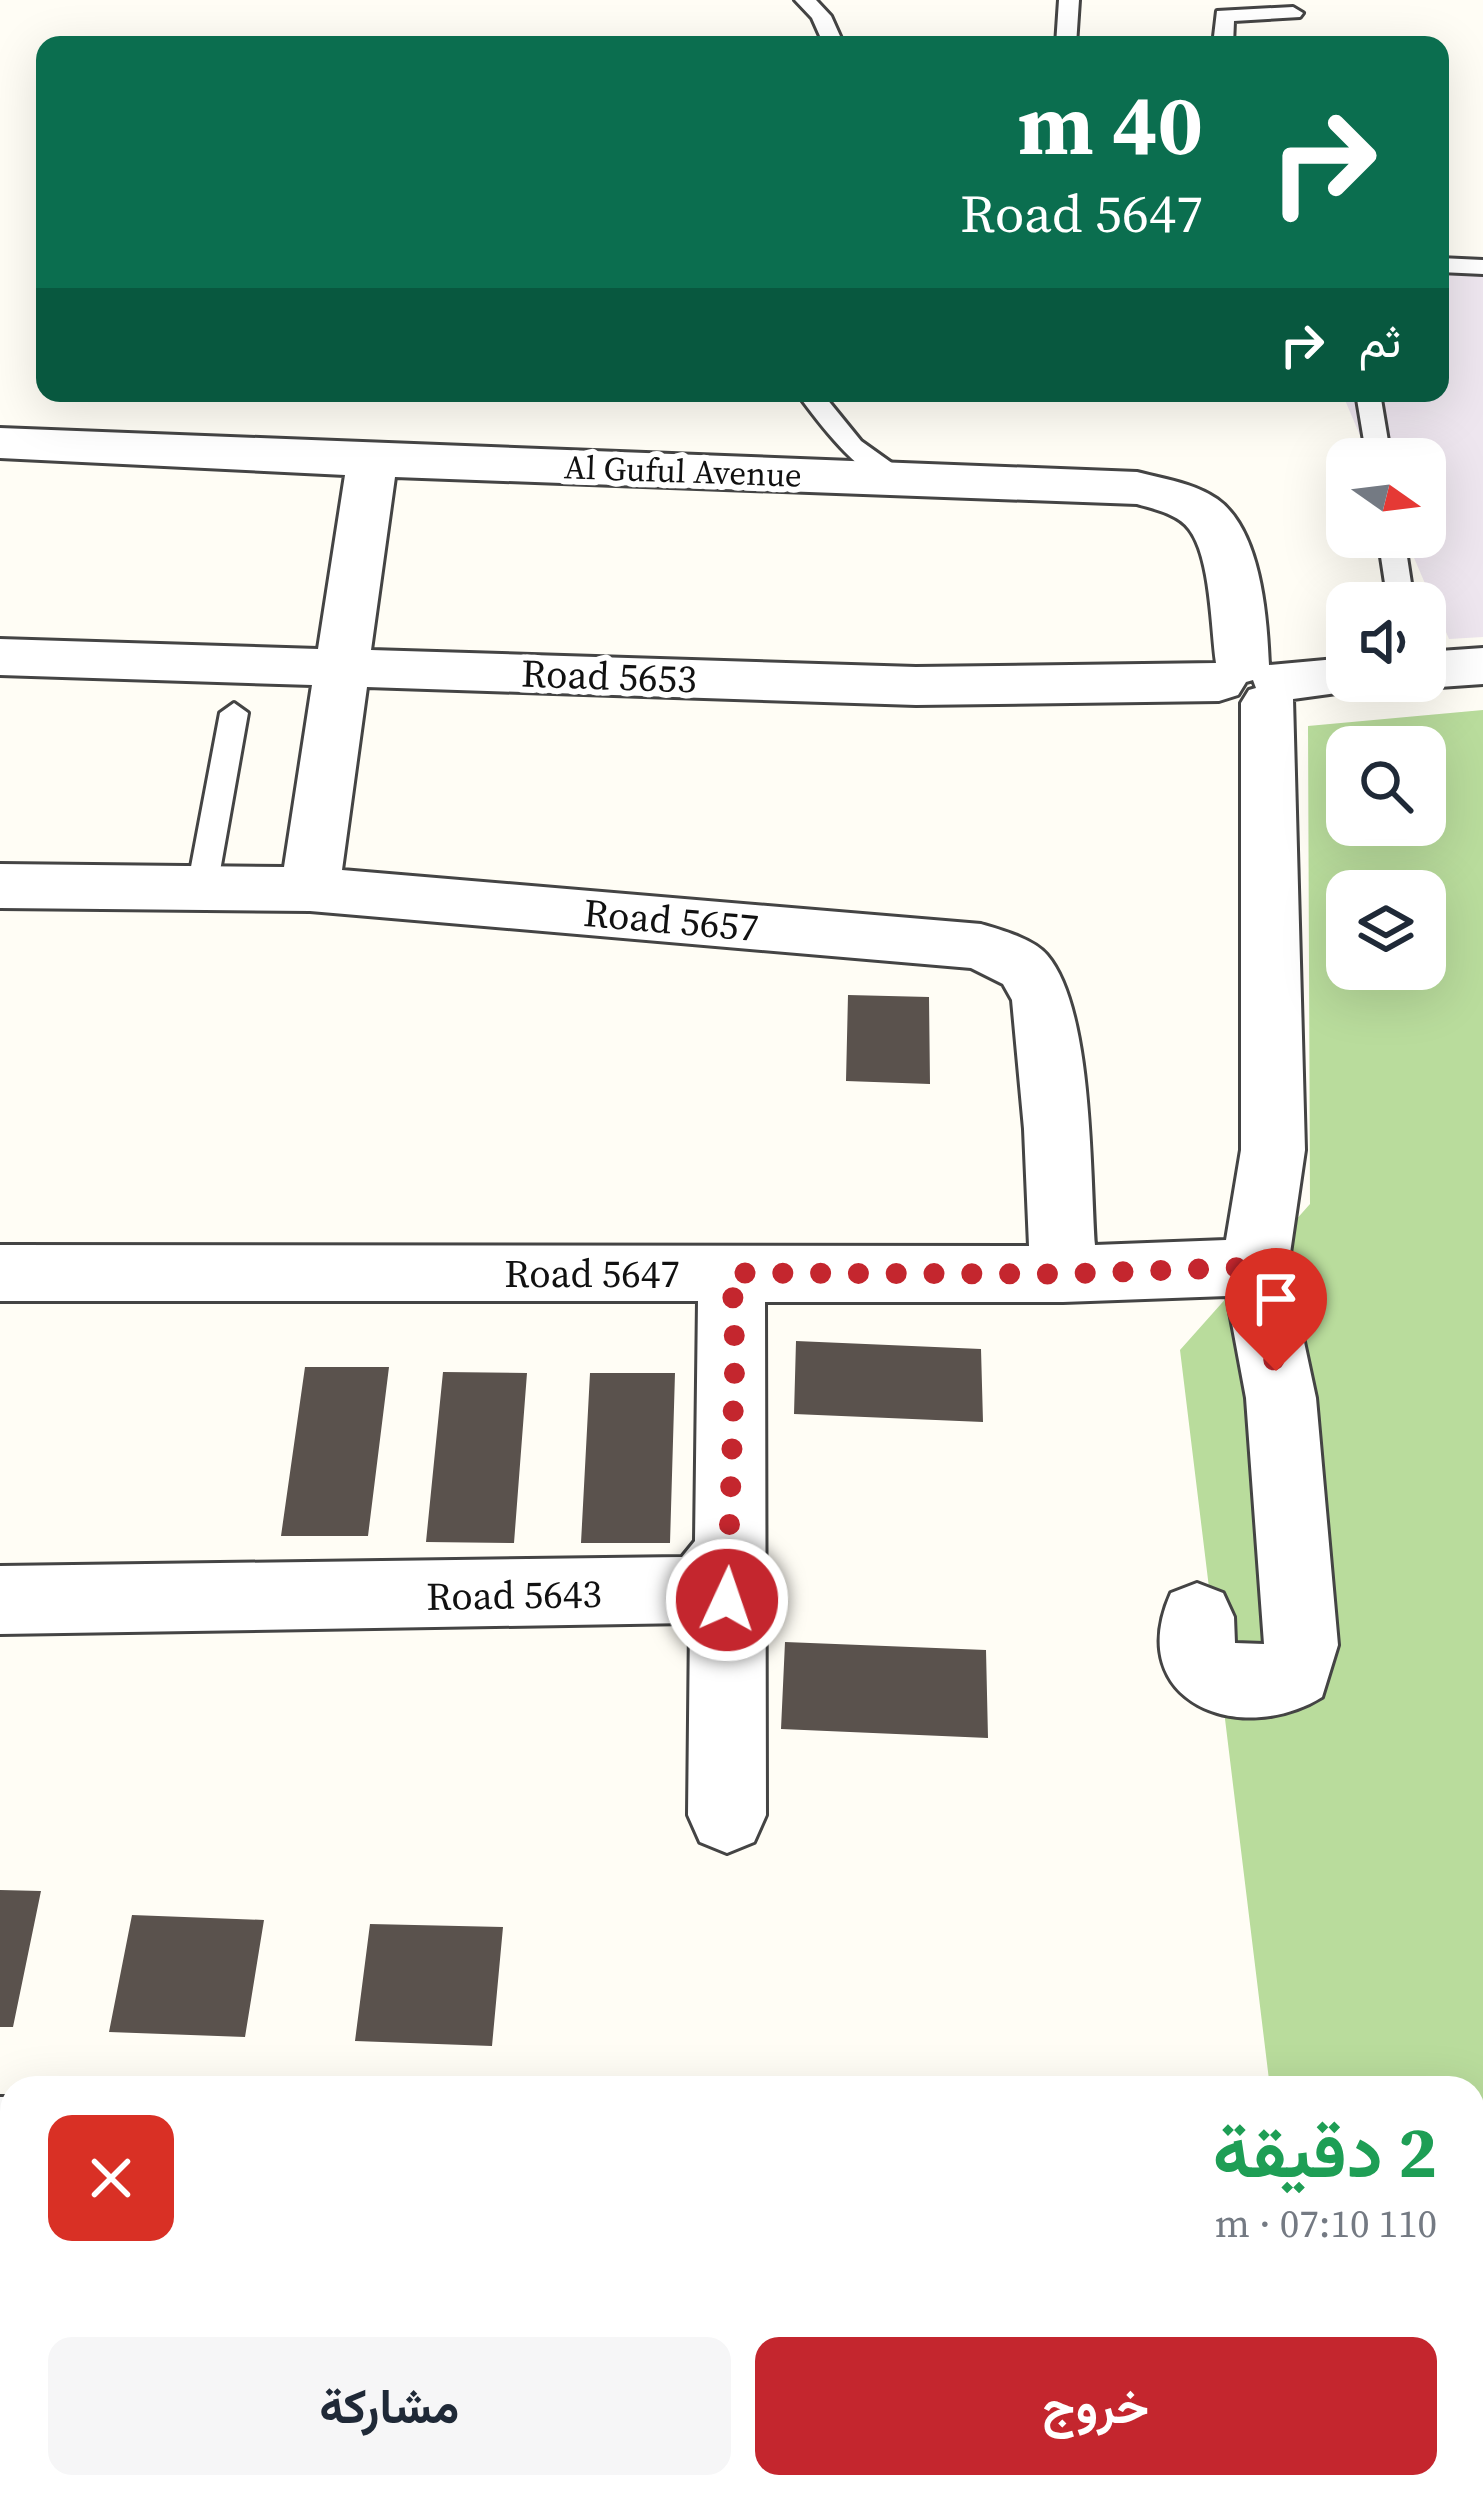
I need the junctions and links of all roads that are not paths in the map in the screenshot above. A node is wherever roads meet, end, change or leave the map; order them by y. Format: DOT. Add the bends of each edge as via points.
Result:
graph roads {
  1 [pos="805,0"];
  2 [pos="1069,0"];
  3 [pos="1293,13"];
  4 [pos="830,36"];
  5 [pos="1067,36"];
  6 [pos="1223,36"];
  7 [pos="1449,265"];
  8 [pos="1483,267"];
  9 [pos="816,402"];
  10 [pos="1369,402"];
  11 [pos="1375,438"];
  12 [pos="0,442"];
  13 [pos="372,461"];
  14 [pos="894,477"];
  15 [pos="0,657"];
  16 [pos="1483,666"];
  17 [pos="341,667"];
  18 [pos="1446,669"];
  19 [pos="1326,677"];
  20 [pos="1252,682"];
  21 [pos="234,713"];
  22 [pos="0,886"];
  23 [pos="202,888"];
  24 [pos="310,889"];
  25 [pos="1255,1267"];
  26 [pos="0,1273"];
  27 [pos="732,1273"];
  28 [pos="1063,1274"];
  29 [pos="727,1557"];
  30 [pos="0,1600"];
  31 [pos="1197,1617"];
  32 [pos="727,1815"];
  1 -- 4 [label="lane"];
  2 -- 5 [label="lane"];
  3 -- 6 [label="lane" via="1224,14"];
  7 -- 8 [label="lane"];
  9 -- 14 [label="lane" via="851,446"];
  10 -- 11 [label="lane"];
  12 -- 13 [label="street, Al Guful Avenue"];
  13 -- 14 [label="street, Al Guful Avenue"];
  13 -- 17 [label="street"];
  14 -- 20 [label="street, Al Guful Avenue" via="1109,484 1192,506 1219,533"];
  15 -- 17 [label="street, Road 5653"];
  16 -- 18 [label="street"];
  17 -- 20 [label="street, Road 5653" via="916,686"];
  17 -- 24 [label="street"];
  19 -- 20 [label="street, Road 5653"];
  20 -- 25 [label="street, Al Guful Avenue" via="1273,845 1273,1150"];
  21 -- 23 [label="lane"];
  22 -- 23 [label="street, Road 5657"];
  23 -- 24 [label="street, Road 5657"];
  24 -- 28 [label="street, Road 5657" via="981,946 1012,958 1042,999"];
  25 -- 28 [label="street, Road 5647"];
  25 -- 31 [label="street, Al Guful Avenue" via="1281,1398 1301,1645 1296,1672 1283,1680 1215,1678 1196,1653"];
  26 -- 27 [label="street, Road 5647"];
  27 -- 28 [label="street, Road 5647"];
  27 -- 29 [label="street"];
  29 -- 30 [label="street, Road 5643" via="706,1584 685,1592"];
  29 -- 32 [label="street"];
}
